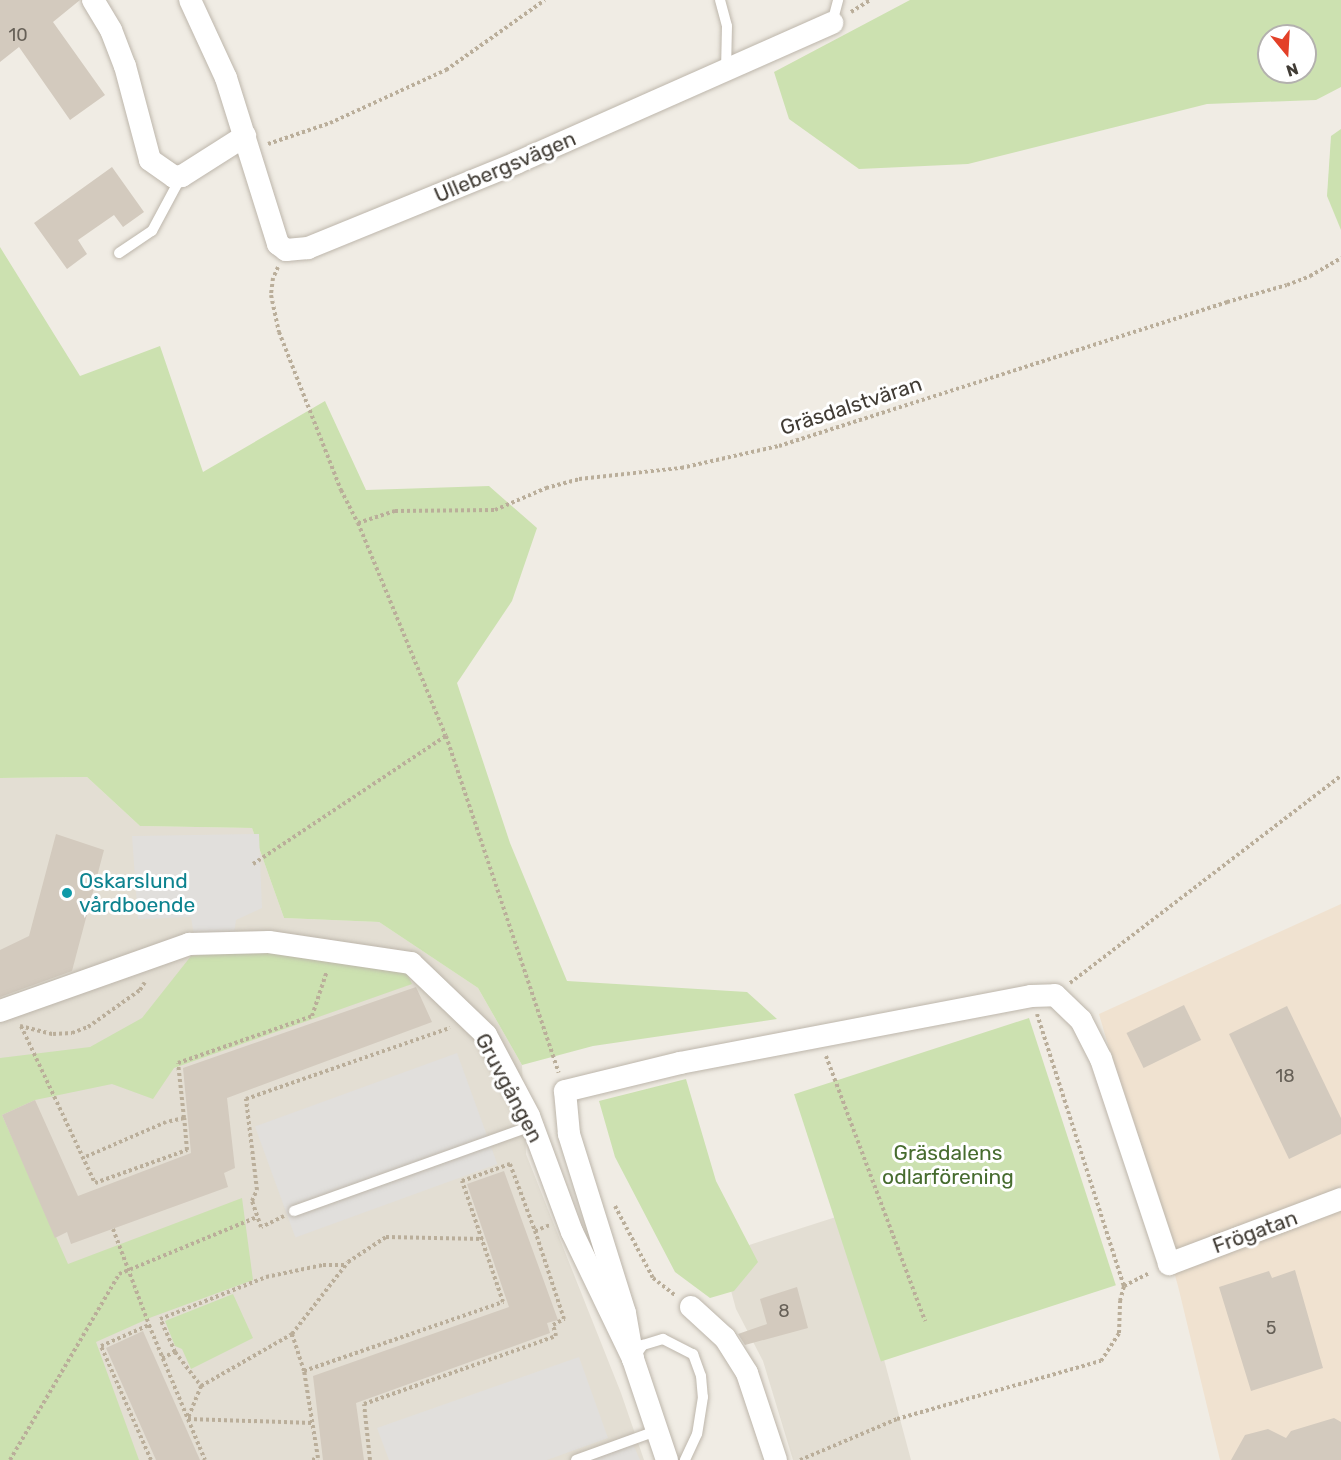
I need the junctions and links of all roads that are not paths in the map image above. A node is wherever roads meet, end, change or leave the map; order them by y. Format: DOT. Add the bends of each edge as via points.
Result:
graph roads {
  1 [pos="93,0"];
  2 [pos="190,0"];
  3 [pos="720,0"];
  4 [pos="838,0"];
  5 [pos="832,23"];
  6 [pos="726,71"];
  7 [pos="248,144"];
  8 [pos="182,176"];
  9 [pos="119,253"];
  10 [pos="0,1011"];
  11 [pos="532,1126"];
  12 [pos="1340,1205"];
  13 [pos="294,1211"];
  14 [pos="691,1307"];
  15 [pos="633,1359"];
  16 [pos="656,1431"];
  17 [pos="576,1460"];
  18 [pos="668,1460"];
  19 [pos="685,1460"];
  20 [pos="776,1460"];
  1 -- 8 [label="street" via="111,30 125,66 150,160 174,177"];
  2 -- 7 [label="street" via="226,78"];
  3 -- 6 [label="lane" via="727,26"];
  4 -- 5 [label="lane"];
  5 -- 6 [label="street, Ullebergsvägen"];
  6 -- 7 [label="street, Ullebergsvägen" via="308,248 286,250 278,244"];
  7 -- 8 [label="street"];
  8 -- 9 [label="lane" via="152,231"];
  10 -- 11 [label="street, Gruvgången" via="189,944 269,942 411,963 486,1035"];
  11 -- 13 [label="lane"];
  11 -- 15 [label="street, Gruvgången" via="567,1218"];
  12 -- 15 [label="street, Frögatan" via="1169,1264 1101,1059 1081,1020 1055,995 1031,996 680,1063 565,1091 569,1134 625,1313"];
  14 -- 20 [label="street" via="725,1338 747,1373"];
  15 -- 16 [label="street, Gruvgången"];
  15 -- 19 [label="lane" via="643,1345 663,1339 693,1354 701,1376 702,1397 697,1434"];
  16 -- 17 [label="lane"];
  16 -- 18 [label="street, Gruvgången"];
}
